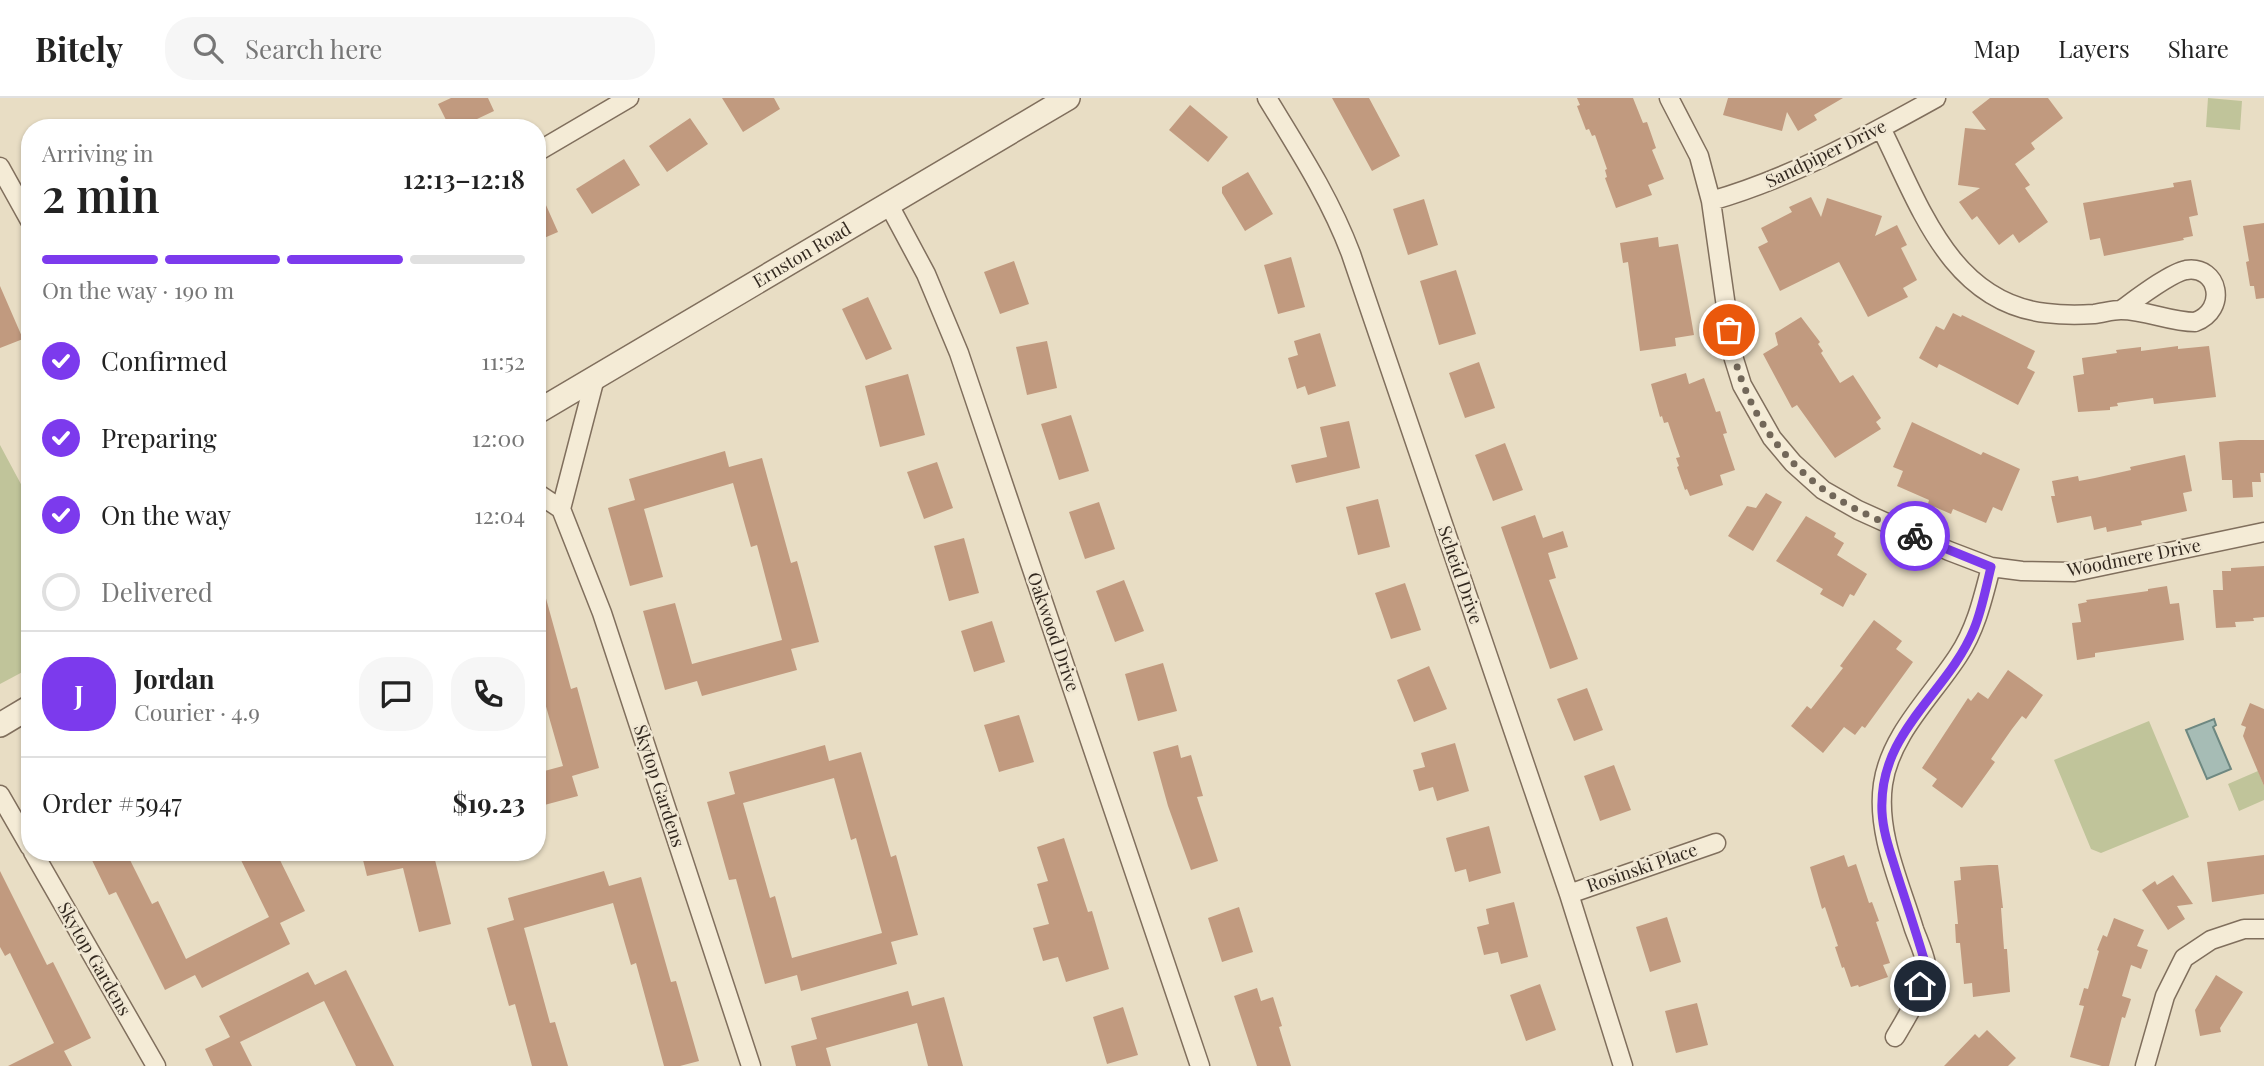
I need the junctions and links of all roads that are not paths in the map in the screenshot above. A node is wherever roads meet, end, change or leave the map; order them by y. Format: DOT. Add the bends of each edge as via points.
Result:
graph roads {
  1 [pos="629,98"];
  2 [pos="1267,98"];
  3 [pos="1669,98"];
  4 [pos="1936,98"];
  5 [pos="1054,102"];
  6 [pos="1881,128"];
  7 [pos="546,147"];
  8 [pos="0,167"];
  9 [pos="1711,201"];
  10 [pos="21,205"];
  11 [pos="889,205"];
  12 [pos="2121,310"];
  13 [pos="595,378"];
  14 [pos="546,407"];
  15 [pos="546,499"];
  16 [pos="561,509"];
  17 [pos="2264,532"];
  18 [pos="1991,567"];
  19 [pos="21,712"];
  20 [pos="0,725"];
  21 [pos="0,795"];
  22 [pos="21,831"];
  23 [pos="1716,843"];
  24 [pos="38,861"];
  25 [pos="1569,894"];
  26 [pos="2264,929"];
  27 [pos="1895,1037"];
  28 [pos="156,1066"];
  29 [pos="751,1066"];
  30 [pos="1200,1066"];
  31 [pos="1623,1066"];
  32 [pos="2145,1066"];
  1 -- 7 [label="street"];
  2 -- 25 [label="street, Scheid Drive" via="1347,243"];
  3 -- 9 [label="street, Woodmere Drive" via="1699,156"];
  4 -- 6 [label="street, Sandpiper Drive"];
  5 -- 11 [label="street, Ernston Road"];
  6 -- 9 [label="street, Sandpiper Drive" via="1755,188"];
  6 -- 12 [label="street" via="1937,239 1973,284 2032,311 2070,315"];
  8 -- 10 [label="street"];
  9 -- 18 [label="street, Woodmere Drive" via="1733,356 1742,385 1772,438 1823,490 1869,515"];
  11 -- 13 [label="street, Ernston Road"];
  11 -- 30 [label="street, Oakwood Drive" via="926,274 959,353"];
  12 -- 12 [label="street" via="2195,322 2211,312 2216,291 2208,277 2188,270"];
  13 -- 14 [label="street, Ernston Road"];
  13 -- 16 [label="street"];
  15 -- 16 [label="street"];
  16 -- 29 [label="street, Skytop Gardens" via="602,613"];
  17 -- 18 [label="street, Woodmere Drive" via="2074,572"];
  18 -- 27 [label="street" via="1974,629 1904,732 1888,762 1883,784 1887,842 1926,966 1914,1005"];
  19 -- 20 [label="street"];
  21 -- 22 [label="street"];
  23 -- 25 [label="street, Rosinski Place"];
  24 -- 28 [label="street, Skytop Gardens"];
  25 -- 31 [label="street, Scheid Drive"];
  26 -- 32 [label="street" via="2244,929 2211,940 2184,958 2165,996"];
}
